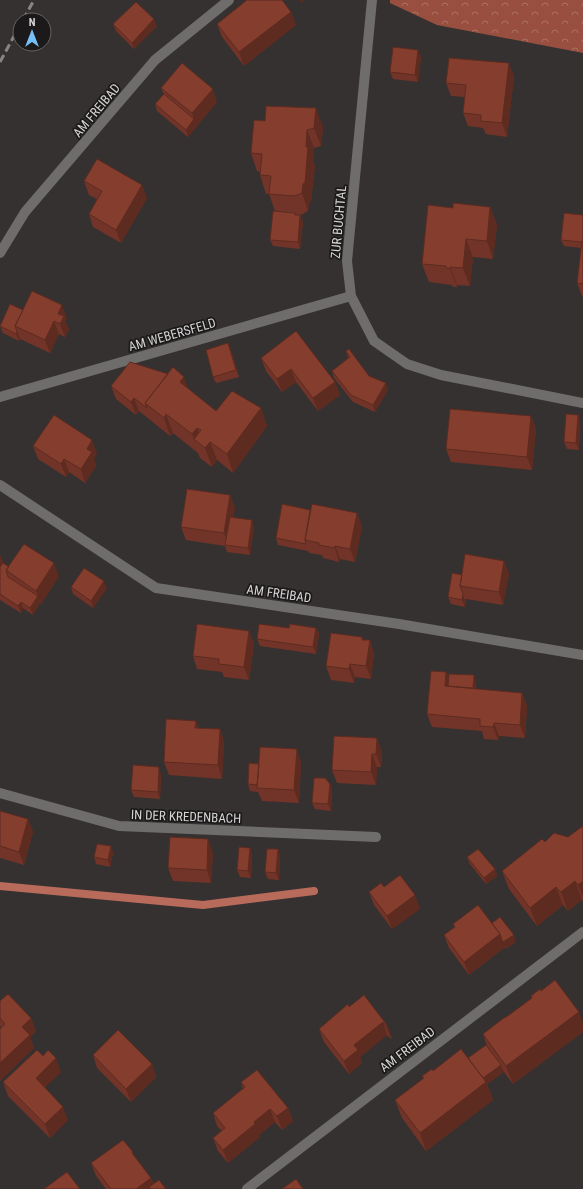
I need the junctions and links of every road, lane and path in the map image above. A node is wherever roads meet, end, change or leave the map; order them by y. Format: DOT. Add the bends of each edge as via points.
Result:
graph roads {
  1 [pos="229,0"];
  2 [pos="372,0"];
  3 [pos="0,253"];
  4 [pos="351,296"];
  5 [pos="0,397"];
  6 [pos="583,403"];
  7 [pos="0,485"];
  8 [pos="583,655"];
  9 [pos="0,793"];
  10 [pos="376,837"];
  11 [pos="583,932"];
  12 [pos="247,1189"];
  1 -- 3 [label="street, AM FREIBAD" via="155,60 25,212"];
  2 -- 4 [label="street, ZUR BUCHTAL" via="346,261"];
  4 -- 5 [label="street, AM WEBERSFELD"];
  4 -- 6 [label="street, ZUR BUCHTAL" via="374,342 407,364 441,375"];
  7 -- 8 [label="street, AM FREIBAD" via="156,588 399,624"];
  9 -- 10 [label="street, IN DER KREDENBACH" via="119,826"];
  11 -- 12 [label="street, AM FREIBAD"];
}
